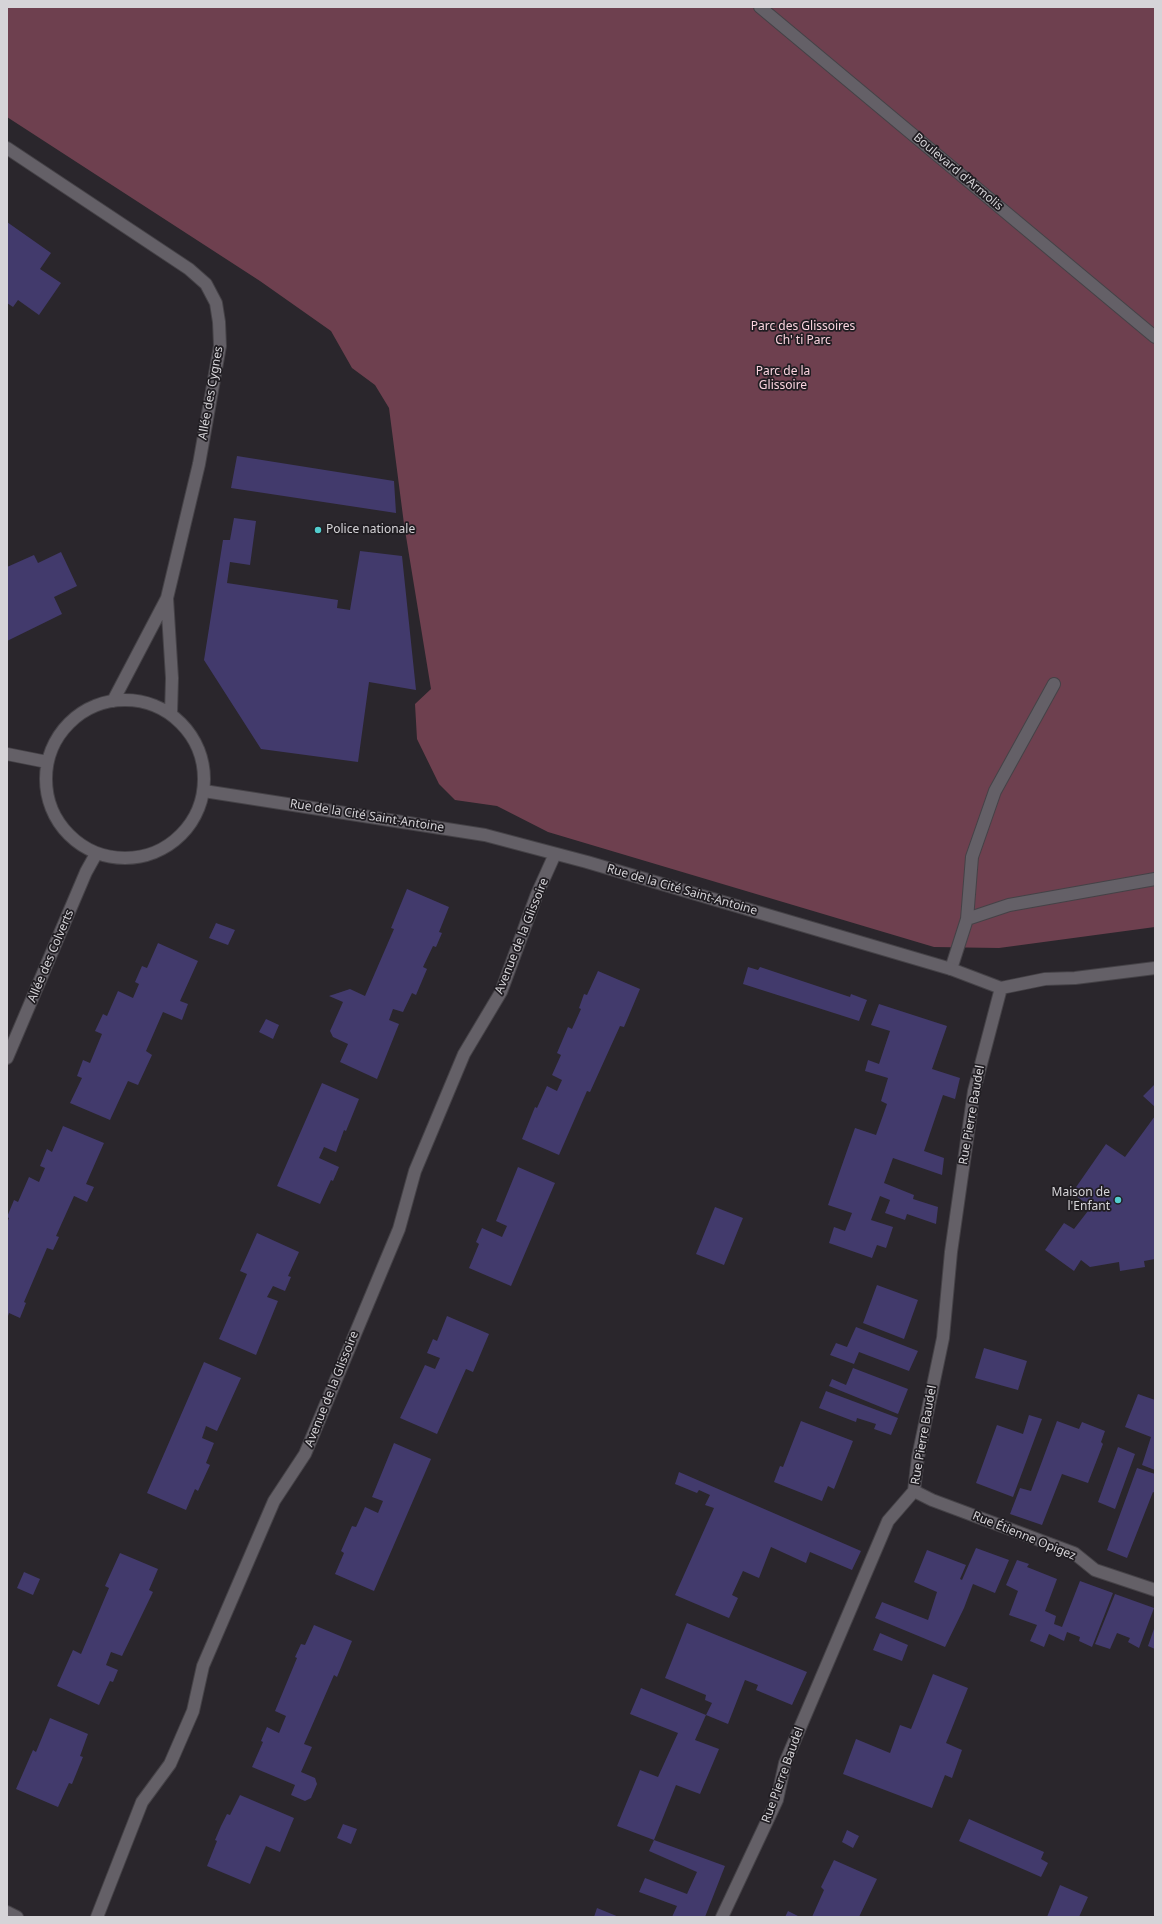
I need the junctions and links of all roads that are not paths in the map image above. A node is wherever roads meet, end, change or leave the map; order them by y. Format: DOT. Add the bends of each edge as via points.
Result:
graph roads {
  1 [pos="760,7"];
  2 [pos="7,148"];
  3 [pos="1155,337"];
  4 [pos="167,598"];
  5 [pos="1054,684"];
  6 [pos="113,701"];
  7 [pos="171,714"];
  8 [pos="7,754"];
  9 [pos="48,762"];
  10 [pos="204,791"];
  11 [pos="96,854"];
  12 [pos="555,854"];
  13 [pos="1155,879"];
  14 [pos="967,919"];
  15 [pos="1155,968"];
  16 [pos="951,969"];
  17 [pos="1001,988"];
  18 [pos="7,1058"];
  19 [pos="914,1490"];
  20 [pos="1155,1590"];
  21 [pos="7,1912"];
  22 [pos="17,1917"];
  23 [pos="97,1917"];
  24 [pos="722,1917"];
  1 -- 3 [label="street, Boulevard d'Armolis"];
  2 -- 4 [label="street, Allée des Cygnes" via="189,269 206,284 216,303 220,346 199,464"];
  4 -- 6 [label="street, Allée des Cygnes"];
  4 -- 7 [label="street, Allée des Cygnes" via="172,678"];
  5 -- 14 [label="street" via="995,791 972,856"];
  6 -- 7 [label="street" via="145,702"];
  6 -- 9 [label="street" via="84,712 60,733"];
  7 -- 10 [label="street" via="192,735 203,762"];
  8 -- 9 [label="street"];
  9 -- 11 [label="street" via="46,790 54,817 72,839"];
  10 -- 11 [label="street" via="192,824 165,849 132,859"];
  10 -- 12 [label="street, Rue de la Cité Saint-Antoine" via="464,831"];
  11 -- 18 [label="street, Allée des Colverts"];
  12 -- 16 [label="street, Rue de la Cité Saint-Antoine"];
  12 -- 23 [label="street, Avenue de la Glissoire" via="537,894 501,992 464,1054 415,1171 399,1229 305,1454 274,1501 203,1666 193,1711 170,1764 142,1802"];
  13 -- 14 [label="street" via="1009,905"];
  14 -- 16 [label="street"];
  15 -- 17 [label="street" via="1045,979"];
  16 -- 17 [label="street, Rue de la Cité Saint-Antoine"];
  17 -- 19 [label="street, Rue Pierre Baudel" via="974,1091 951,1252 943,1338 918,1457"];
  19 -- 20 [label="street, Rue Étienne Opigez" via="932,1500 1074,1552 1095,1570"];
  19 -- 24 [label="street, Rue Pierre Baudel" via="888,1520 785,1763 777,1800"];
  21 -- 22 [label="street"];
}
